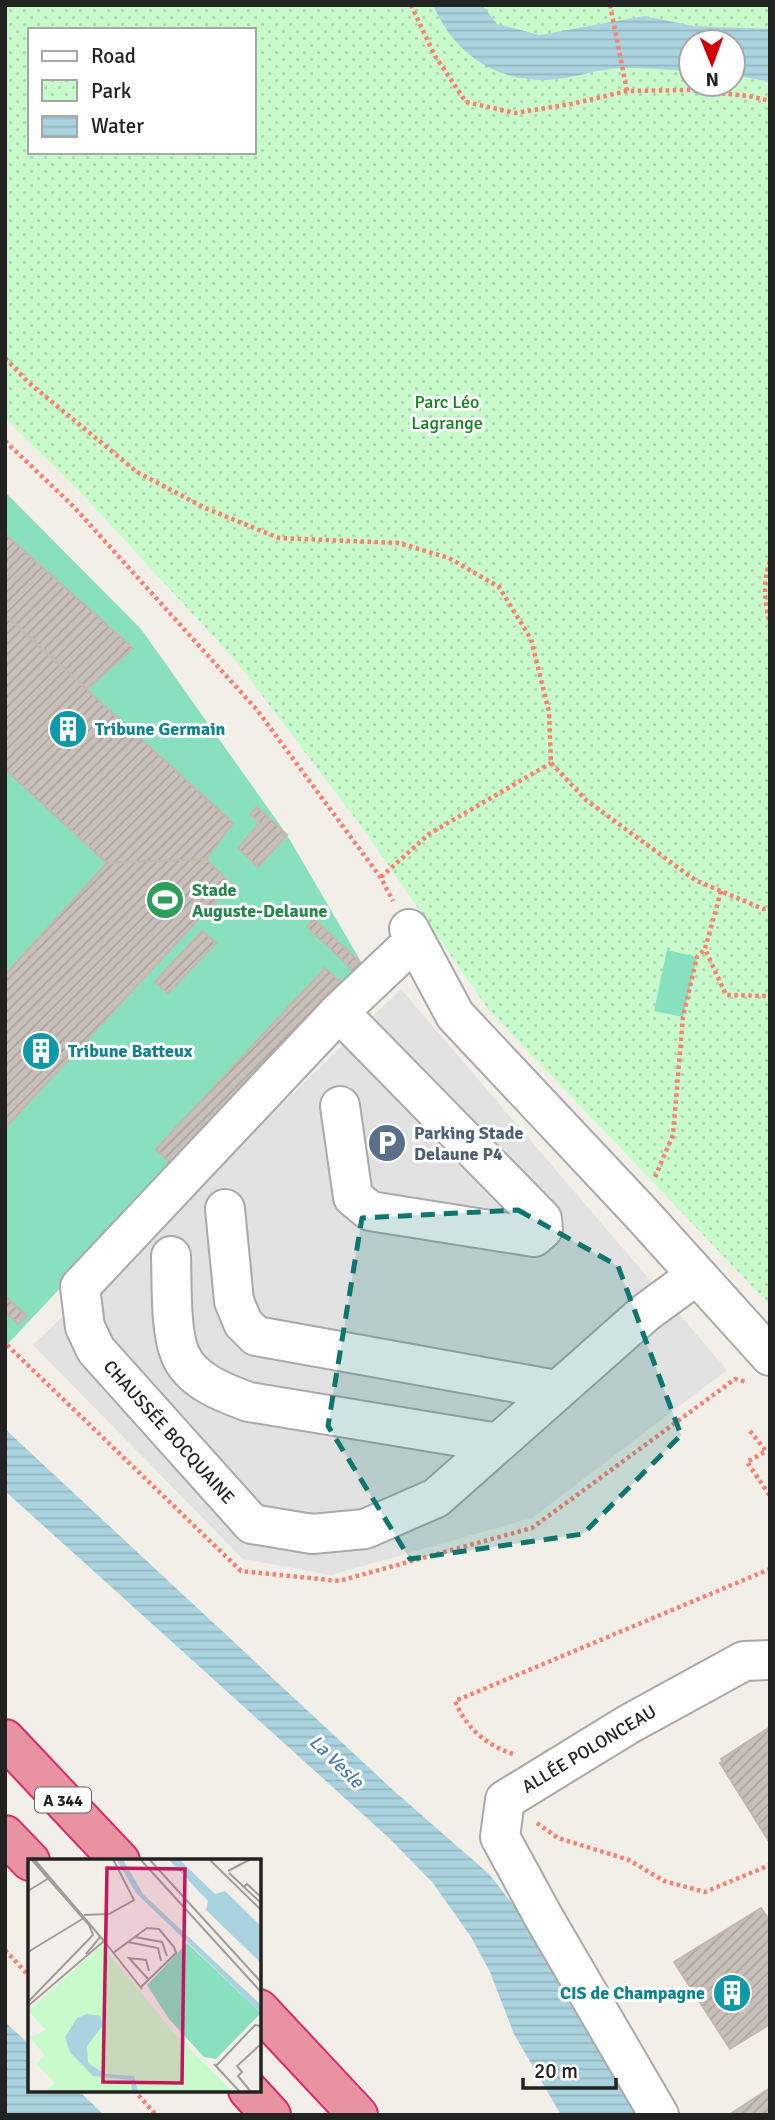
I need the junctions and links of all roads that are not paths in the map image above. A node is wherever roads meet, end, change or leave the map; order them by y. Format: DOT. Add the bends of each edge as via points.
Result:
graph roads {
  1 [pos="339,1012"];
  2 [pos="340,1106"];
  3 [pos="225,1209"];
  4 [pos="171,1256"];
  5 [pos="697,1275"];
  6 [pos="762,1370"];
  7 [pos="556,1390"];
  8 [pos="498,1443"];
  9 [pos="770,1660"];
  10 [pos="5,1739"];
  11 [pos="5,1835"];
  12 [pos="28,1859"];
  13 [pos="118,1859"];
  14 [pos="261,2011"];
  15 [pos="250,2092"];
  16 [pos="271,2115"];
  17 [pos="358,2115"];
  18 [pos="659,2115"];
  1 -- 2 [label="street" via="542,1219 543,1229 534,1237 370,1211 353,1197"];
  1 -- 5 [label="street, CHAUSSÉE BOCQUAINE" via="412,935 455,1014"];
  1 -- 8 [label="street, CHAUSSÉE BOCQUAINE" via="80,1287 85,1327 96,1350 252,1524 312,1534 365,1529 436,1498"];
  3 -- 7 [label="street" via="234,1301 243,1323 256,1336"];
  4 -- 8 [label="street" via="180,1354 193,1372 220,1392 249,1402"];
  5 -- 6 [label="street"];
  5 -- 7 [label="street, CHAUSSÉE BOCQUAINE" via="645,1312"];
  7 -- 8 [label="street, CHAUSSÉE BOCQUAINE"];
  9 -- 18 [label="street, ALLÉE POLONCEAU" via="744,1661 505,1800 500,1837"];
  10 -- 13 [label="highway, A 344"];
  11 -- 12 [label="highway"];
  14 -- 17 [label="highway"];
  15 -- 16 [label="highway"];
}
